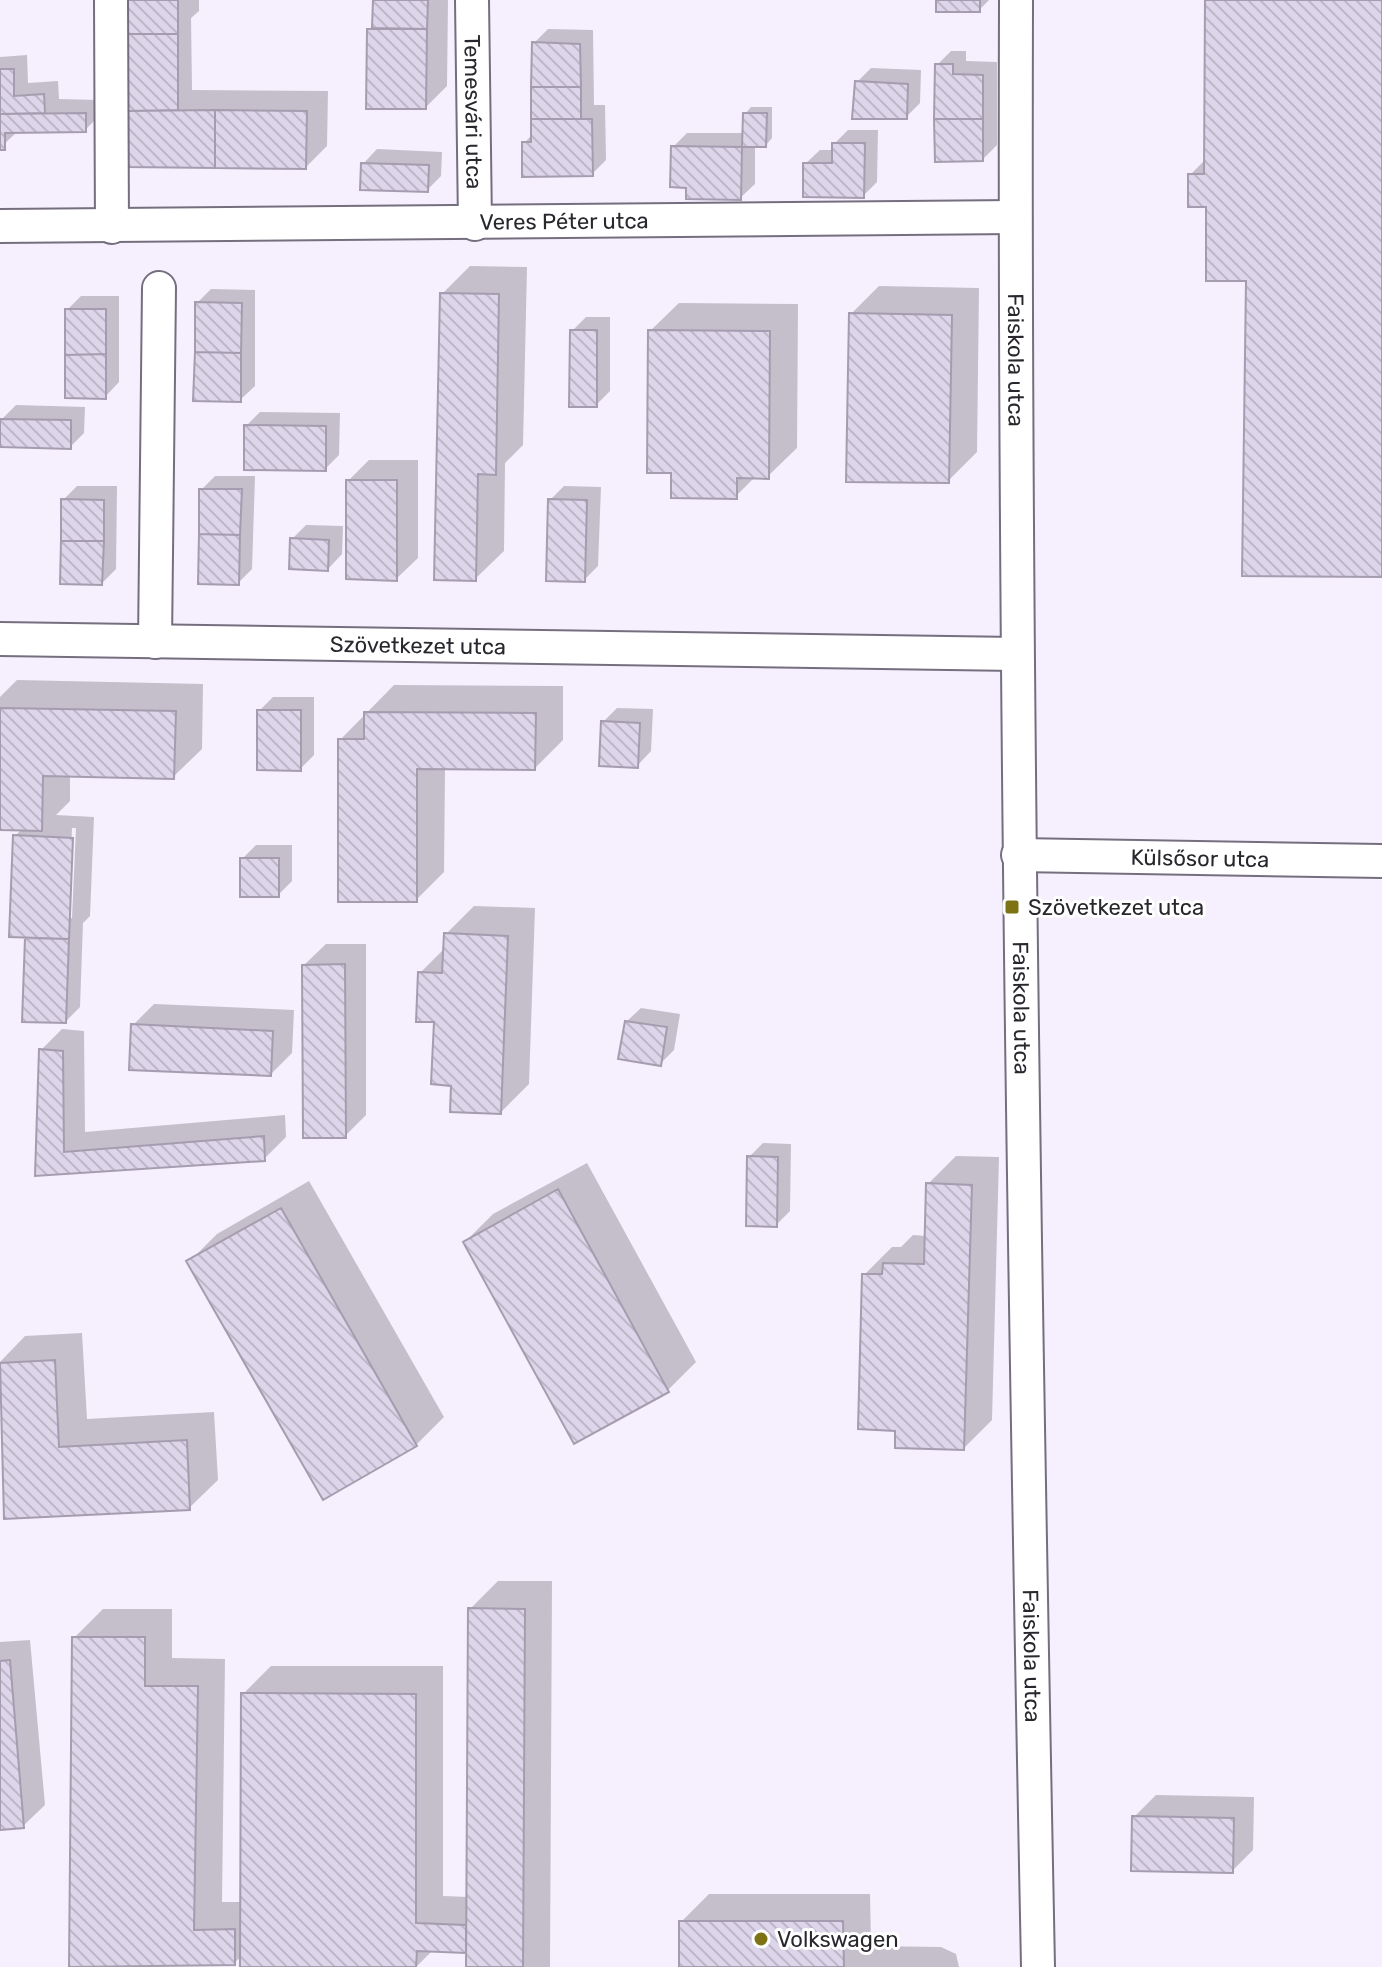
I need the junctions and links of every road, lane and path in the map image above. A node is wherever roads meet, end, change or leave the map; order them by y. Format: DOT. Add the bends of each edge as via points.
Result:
graph roads {
  1 [pos="111,0"];
  2 [pos="472,0"];
  3 [pos="1016,0"];
  4 [pos="1015,217"];
  5 [pos="475,224"];
  6 [pos="0,226"];
  7 [pos="112,227"];
  8 [pos="159,288"];
  9 [pos="0,639"];
  10 [pos="155,642"];
  11 [pos="1016,654"];
  12 [pos="1018,855"];
  13 [pos="1382,861"];
  14 [pos="1038,1967"];
  1 -- 7 [label="street"];
  2 -- 5 [label="street, Temesvári utca"];
  3 -- 4 [label="street, Faiskola utca"];
  4 -- 5 [label="street, Veres Péter utca"];
  4 -- 11 [label="street, Faiskola utca"];
  5 -- 7 [label="street, Veres Péter utca"];
  6 -- 7 [label="street, Veres Péter utca"];
  8 -- 10 [label="street"];
  9 -- 10 [label="street, Szövetkezet utca"];
  10 -- 11 [label="street, Szövetkezet utca"];
  11 -- 12 [label="street, Faiskola utca"];
  12 -- 13 [label="street, Külsősor utca"];
  12 -- 14 [label="street, Faiskola utca"];
}
